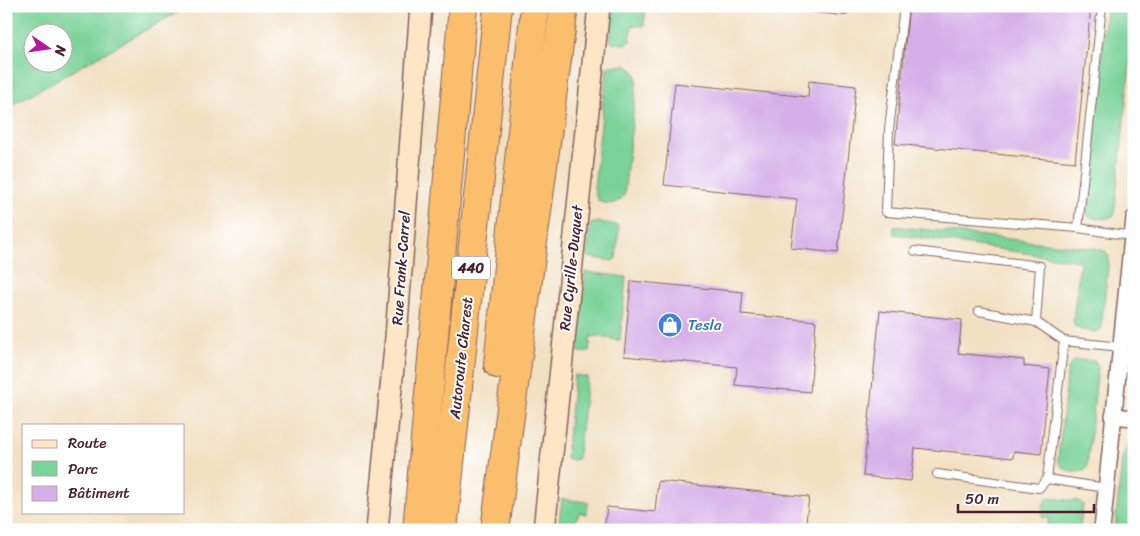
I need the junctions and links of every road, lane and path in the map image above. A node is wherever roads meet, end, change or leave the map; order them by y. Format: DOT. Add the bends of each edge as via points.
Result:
graph roads {
  1 [pos="421,6"];
  2 [pos="463,6"];
  3 [pos="498,6"];
  4 [pos="535,6"];
  5 [pos="564,6"];
  6 [pos="599,6"];
  7 [pos="796,6"];
  8 [pos="845,6"];
  9 [pos="904,6"];
  10 [pos="1102,6"];
  11 [pos="1134,218"];
  12 [pos="1078,228"];
  13 [pos="1132,236"];
  14 [pos="915,251"];
  15 [pos="979,311"];
  16 [pos="1036,322"];
  17 [pos="1064,341"];
  18 [pos="1120,347"];
  19 [pos="1113,416"];
  20 [pos="1134,418"];
  21 [pos="937,474"];
  22 [pos="1047,479"];
  23 [pos="1106,488"];
  24 [pos="377,530"];
  25 [pos="417,530"];
  26 [pos="443,530"];
  27 [pos="480,530"];
  28 [pos="495,530"];
  29 [pos="544,530"];
  30 [pos="1102,530"];
  1 -- 24 [label="street, Rue Frank-Carrel" via="396,338"];
  2 -- 25 [label="highway"];
  3 -- 26 [label="highway, Autoroute Charest / 440"];
  4 -- 27 [label="highway, 440"];
  5 -- 28 [label="highway"];
  6 -- 29 [label="street, Rue Cyrille-Duquet"];
  7 -- 8 [label="lane" via="844,11"];
  9 -- 12 [label="lane" via="889,129 886,212"];
  10 -- 12 [label="lane"];
  11 -- 13 [label="street"];
  12 -- 13 [label="lane"];
  13 -- 18 [label="street"];
  14 -- 16 [label="lane" via="1040,266"];
  15 -- 16 [label="lane"];
  16 -- 17 [label="lane"];
  17 -- 18 [label="lane"];
  17 -- 22 [label="lane"];
  18 -- 19 [label="street"];
  19 -- 20 [label="street"];
  19 -- 23 [label="street"];
  21 -- 22 [label="lane" via="1039,488"];
  22 -- 23 [label="lane"];
  23 -- 30 [label="street"];
}
